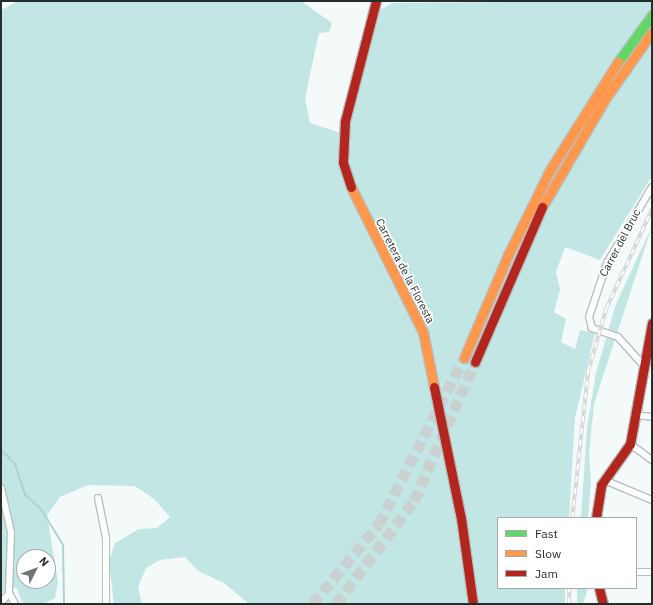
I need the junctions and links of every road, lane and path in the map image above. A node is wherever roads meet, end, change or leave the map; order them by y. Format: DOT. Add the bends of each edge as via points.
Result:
graph roads {
  1 [pos="376,1"];
  2 [pos="652,15"];
  3 [pos="652,32"];
  4 [pos="652,187"];
  5 [pos="652,323"];
  6 [pos="464,358"];
  7 [pos="475,362"];
  8 [pos="648,366"];
  9 [pos="634,415"];
  10 [pos="652,417"];
  11 [pos="630,444"];
  12 [pos="652,460"];
  13 [pos="604,480"];
  14 [pos="1,488"];
  15 [pos="98,498"];
  16 [pos="652,500"];
  17 [pos="596,517"];
  18 [pos="637,572"];
  19 [pos="652,572"];
  20 [pos="599,589"];
  21 [pos="9,593"];
  22 [pos="1,603"];
  23 [pos="15,604"];
  24 [pos="106,604"];
  25 [pos="473,604"];
  26 [pos="603,604"];
  1 -- 25 [label="main road, Carretera de la Floresta" via="345,121 343,162 356,202 423,332 462,518"];
  2 -- 6 [label="main road" via="590,102 550,170 508,255"];
  3 -- 7 [label="main road" via="605,99 545,201"];
  4 -- 8 [label="street, Carrer del Bruc" via="607,263 589,317 592,328 618,337"];
  5 -- 8 [label="main road"];
  8 -- 9 [label="main road"];
  9 -- 10 [label="street"];
  9 -- 11 [label="main road"];
  11 -- 12 [label="street"];
  11 -- 13 [label="main road"];
  13 -- 16 [label="street"];
  13 -- 17 [label="main road"];
  14 -- 21 [label="street" via="11,532"];
  15 -- 24 [label="street" via="106,538"];
  18 -- 19 [label="street"];
  20 -- 26 [label="main road"];
  21 -- 22 [label="street"];
  21 -- 23 [label="street"];
}
